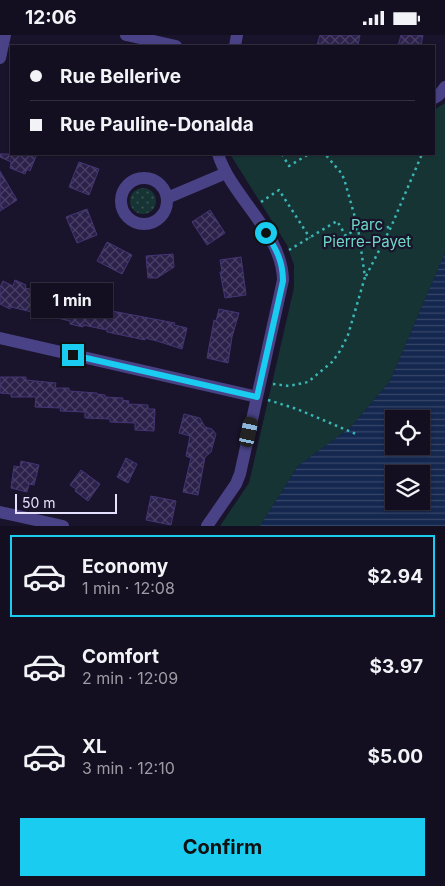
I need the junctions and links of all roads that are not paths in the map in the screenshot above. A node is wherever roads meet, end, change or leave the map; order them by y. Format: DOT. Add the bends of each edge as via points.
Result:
graph roads {
  1 [pos="5,35"];
  2 [pos="126,35"];
  3 [pos="171,45"];
  4 [pos="0,58"];
  5 [pos="445,87"];
  6 [pos="435,98"];
  7 [pos="218,155"];
  8 [pos="226,173"];
  9 [pos="167,197"];
  10 [pos="0,338"];
  11 [pos="257,397"];
  12 [pos="0,512"];
  13 [pos="63,526"];
  14 [pos="207,526"];
  1 -- 4 [label="street"];
  2 -- 3 [label="street"];
  5 -- 6 [label="street"];
  7 -- 8 [label="street"];
  8 -- 9 [label="street"];
  8 -- 11 [label="street" via="278,253 283,270 283,285"];
  10 -- 11 [label="street"];
  11 -- 14 [label="street" via="240,474"];
  12 -- 13 [label="street"];
}
